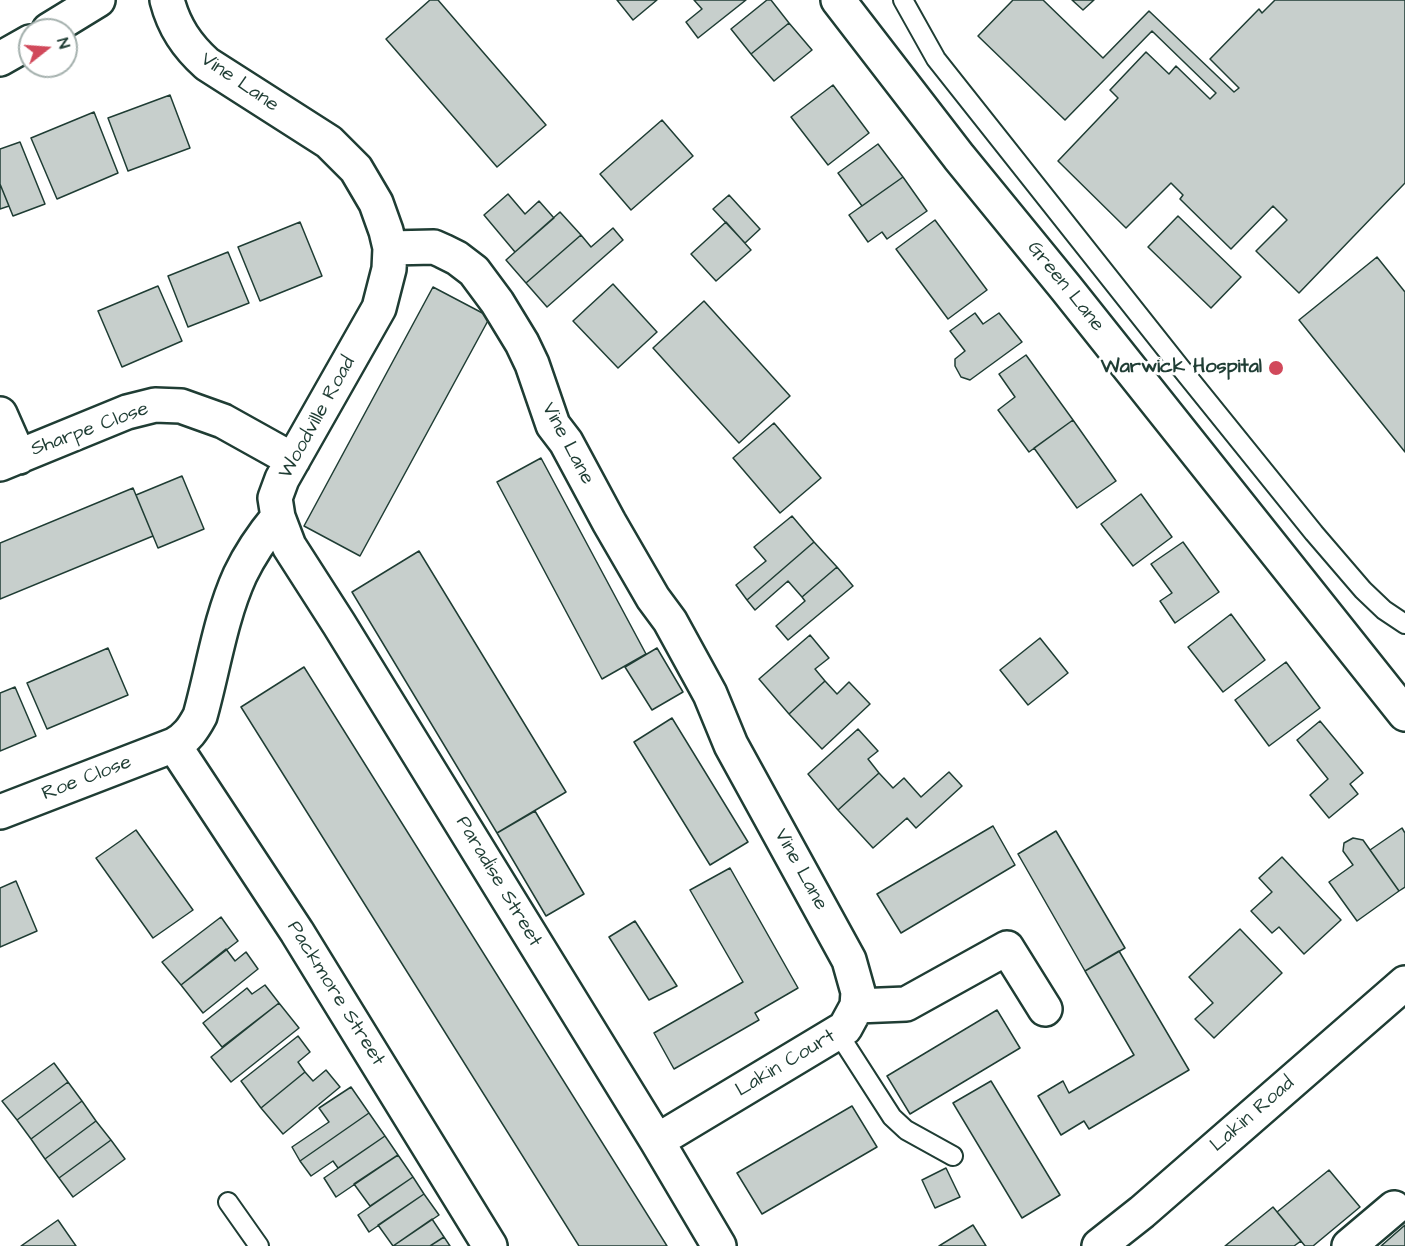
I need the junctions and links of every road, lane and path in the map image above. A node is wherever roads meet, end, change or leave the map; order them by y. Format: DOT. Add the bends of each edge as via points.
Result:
graph roads {
  1 [pos="98,0"];
  2 [pos="167,0"];
  3 [pos="838,0"];
  4 [pos="903,0"];
  5 [pos="69,18"];
  6 [pos="18,49"];
  7 [pos="0,59"];
  8 [pos="390,249"];
  9 [pos="0,414"];
  10 [pos="293,460"];
  11 [pos="9,461"];
  12 [pos="278,517"];
  13 [pos="1405,624"];
  14 [pos="1405,714"];
  15 [pos="174,745"];
  16 [pos="0,812"];
  17 [pos="1405,983"];
  18 [pos="857,1006"];
  19 [pos="1045,1009"];
  20 [pos="838,1033"];
  21 [pos="657,1141"];
  22 [pos="953,1156"];
  23 [pos="228,1202"];
  24 [pos="1394,1208"];
  25 [pos="259,1246"];
  26 [pos="490,1246"];
  27 [pos="719,1246"];
  28 [pos="1099,1246"];
  29 [pos="1349,1246"];
  1 -- 5 [label="street"];
  2 -- 8 [label="street, Vine Lane" via="184,40 207,64 329,142 356,169 376,203"];
  3 -- 14 [label="street, Green Lane" via="958,157"];
  4 -- 13 [label="lane" via="936,59 1184,372 1363,590"];
  6 -- 7 [label="street"];
  8 -- 10 [label="street, Woodville Road" via="379,308"];
  8 -- 18 [label="street, Vine Lane" via="434,247 443,251 474,271 497,302 527,353 553,425 681,641 710,694 730,745 849,960 858,992"];
  9 -- 11 [label="street, Sharpe Close"];
  10 -- 11 [label="street, Sharpe Close" via="212,417 181,406 155,405 127,412"];
  10 -- 12 [label="street, Woodville Road" via="275,498"];
  12 -- 15 [label="street" via="240,576 200,716 194,728"];
  12 -- 21 [label="street, Paradise Street" via="290,546"];
  15 -- 16 [label="street, Roe Close"];
  15 -- 26 [label="street, Packmore Street" via="297,932"];
  17 -- 28 [label="street, Lakin Road"];
  18 -- 19 [label="street" via="906,1004 1007,948"];
  18 -- 20 [label="street, Lakin Court"];
  20 -- 21 [label="street, Lakin Court"];
  20 -- 22 [label="lane" via="892,1117 906,1130"];
  21 -- 27 [label="street, Paradise Street"];
  23 -- 25 [label="lane"];
  24 -- 29 [label="street"];
}
